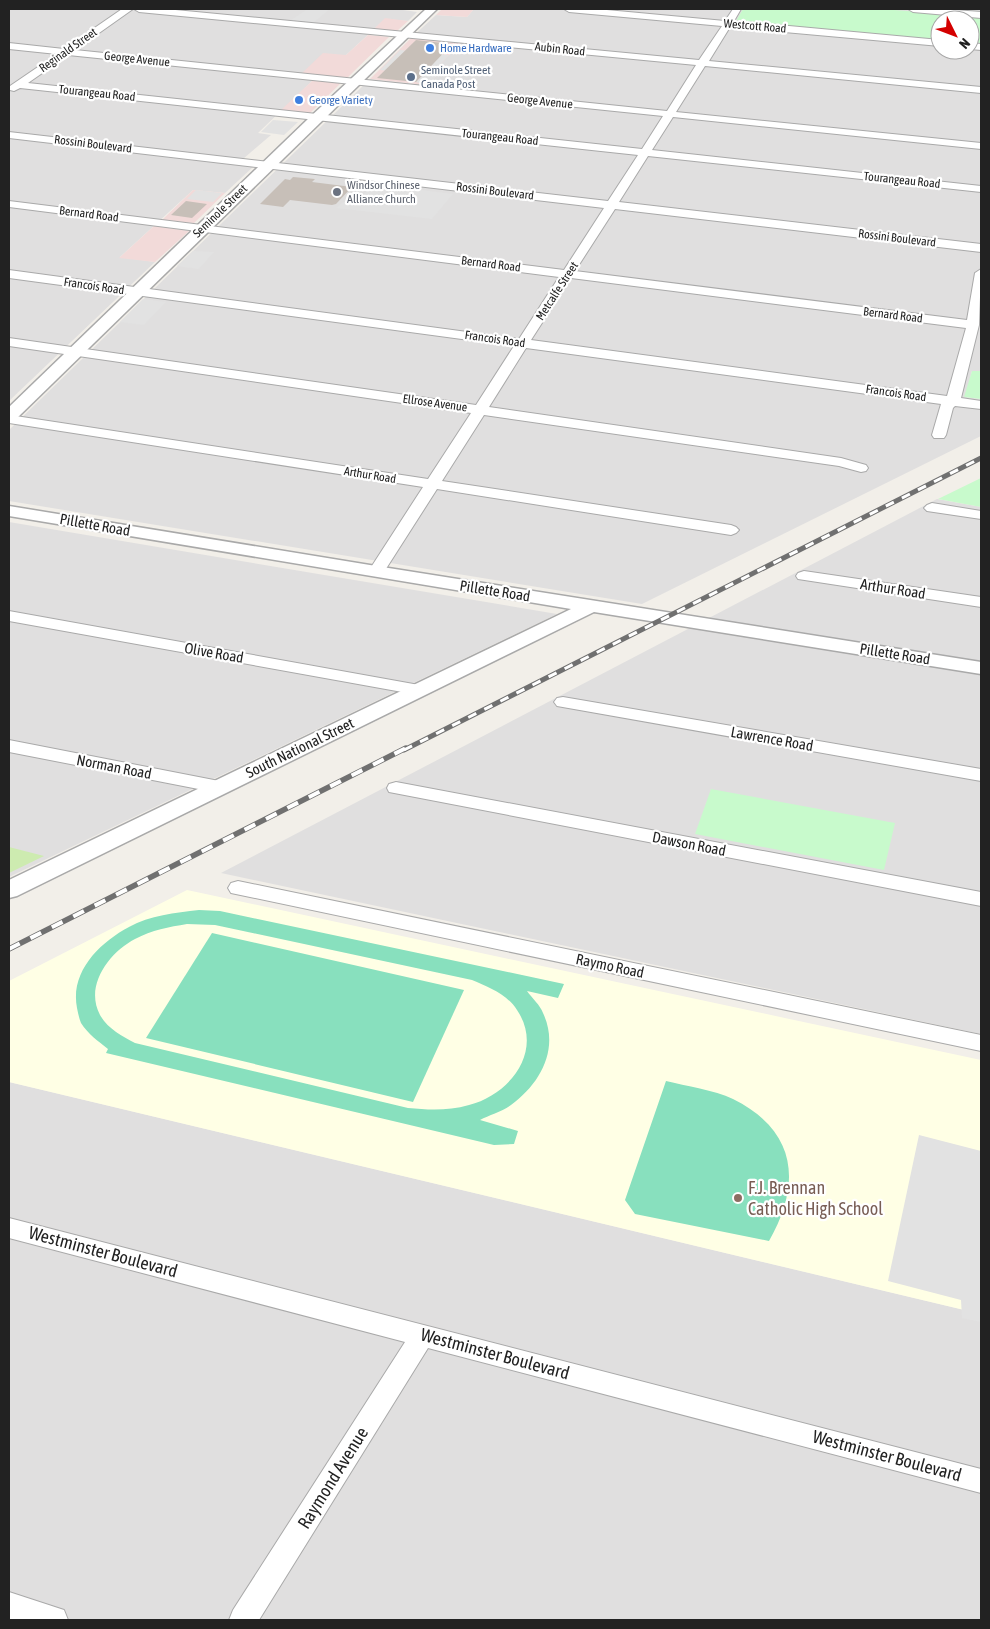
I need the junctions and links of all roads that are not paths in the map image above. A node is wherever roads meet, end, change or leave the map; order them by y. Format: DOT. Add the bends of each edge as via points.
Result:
graph roads {
  1 [pos="128,9"];
  2 [pos="139,9"];
  3 [pos="432,9"];
  4 [pos="569,9"];
  5 [pos="737,9"];
  6 [pos="913,9"];
  7 [pos="981,15"];
  8 [pos="728,23"];
  9 [pos="405,34"];
  10 [pos="930,42"];
  11 [pos="9,46"];
  12 [pos="66,52"];
  13 [pos="703,63"];
  14 [pos="356,82"];
  15 [pos="16,83"];
  16 [pos="981,90"];
  17 [pos="9,91"];
  18 [pos="670,114"];
  19 [pos="317,117"];
  20 [pos="9,135"];
  21 [pos="981,146"];
  22 [pos="645,153"];
  23 [pos="268,165"];
  24 [pos="981,189"];
  25 [pos="9,204"];
  26 [pos="612,205"];
  27 [pos="203,228"];
  28 [pos="981,248"];
  29 [pos="981,273"];
  30 [pos="9,274"];
  31 [pos="568,274"];
  32 [pos="138,292"];
  33 [pos="973,325"];
  34 [pos="9,342"];
  35 [pos="523,343"];
  36 [pos="76,352"];
  37 [pos="954,401"];
  38 [pos="981,405"];
  39 [pos="480,410"];
  40 [pos="9,417"];
  41 [pos="938,435"];
  42 [pos="861,468"];
  43 [pos="432,484"];
  44 [pos="932,508"];
  45 [pos="9,511"];
  46 [pos="981,515"];
  47 [pos="731,530"];
  48 [pos="376,572"];
  49 [pos="804,576"];
  50 [pos="981,602"];
  51 [pos="592,606"];
  52 [pos="9,616"];
  53 [pos="981,668"];
  54 [pos="419,690"];
  55 [pos="563,702"];
  56 [pos="9,746"];
  57 [pos="981,775"];
  58 [pos="220,787"];
  59 [pos="396,788"];
  60 [pos="238,888"];
  61 [pos="9,890"];
  62 [pos="981,899"];
  63 [pos="981,1043"];
  64 [pos="9,1228"];
  65 [pos="423,1335"];
  66 [pos="981,1481"];
  67 [pos="9,1606"];
  68 [pos="54,1620"];
  69 [pos="243,1620"];
  1 -- 12 [label="street, Reginald Street"];
  2 -- 9 [label="street, Aubin Road"];
  3 -- 9 [label="street, Seminole Street"];
  4 -- 8 [label="street, Westcott Road"];
  5 -- 8 [label="street, Metcalfe Street"];
  6 -- 7 [label="street"];
  8 -- 10 [label="street, Westcott Road"];
  8 -- 13 [label="street, Metcalfe Street"];
  9 -- 13 [label="street, Aubin Road"];
  9 -- 14 [label="street, Seminole Street"];
  11 -- 12 [label="street, George Avenue"];
  12 -- 14 [label="street, George Avenue"];
  12 -- 15 [label="street, Reginald Street"];
  13 -- 16 [label="street, Aubin Road"];
  13 -- 18 [label="street, Metcalfe Street"];
  14 -- 18 [label="street, George Avenue"];
  14 -- 19 [label="street, Seminole Street"];
  15 -- 17 [label="street, Reginald Street"];
  15 -- 19 [label="street, Tourangeau Road"];
  18 -- 21 [label="street, George Avenue"];
  18 -- 22 [label="street, Metcalfe Street"];
  19 -- 22 [label="street, Tourangeau Road"];
  19 -- 23 [label="street, Seminole Street"];
  20 -- 23 [label="street, Rossini Boulevard"];
  22 -- 24 [label="street, Tourangeau Road"];
  22 -- 26 [label="street, Metcalfe Street"];
  23 -- 26 [label="street, Rossini Boulevard"];
  23 -- 27 [label="street, Seminole Street"];
  25 -- 27 [label="street, Bernard Road"];
  26 -- 28 [label="street, Rossini Boulevard"];
  26 -- 31 [label="street, Metcalfe Street"];
  27 -- 31 [label="street, Bernard Road"];
  27 -- 32 [label="street, Seminole Street"];
  29 -- 33 [label="street"];
  30 -- 32 [label="street, Francois Road"];
  31 -- 33 [label="street, Bernard Road"];
  31 -- 35 [label="street, Metcalfe Street"];
  32 -- 35 [label="street, Francois Road"];
  32 -- 36 [label="street, Seminole Street"];
  33 -- 37 [label="street"];
  34 -- 36 [label="street, Ellrose Avenue"];
  35 -- 37 [label="street, Francois Road"];
  35 -- 39 [label="street, Metcalfe Street"];
  36 -- 39 [label="street, Ellrose Avenue"];
  36 -- 40 [label="street, Seminole Street"];
  37 -- 38 [label="street, Francois Road"];
  37 -- 41 [label="street" via="946,406"];
  39 -- 42 [label="street, Ellrose Avenue" via="841,462"];
  39 -- 43 [label="street, Metcalfe Street"];
  40 -- 43 [label="street, Arthur Road"];
  43 -- 47 [label="street, Arthur Road"];
  43 -- 48 [label="street, Metcalfe Street"];
  44 -- 46 [label="street"];
  45 -- 48 [label="street, Pillette Road"];
  48 -- 51 [label="street, Pillette Road"];
  49 -- 50 [label="street, Arthur Road"];
  51 -- 53 [label="street, Pillette Road"];
  51 -- 54 [label="street, South National Street"];
  52 -- 54 [label="street, Olive Road"];
  54 -- 58 [label="street, South National Street"];
  55 -- 57 [label="street, Lawrence Road"];
  56 -- 58 [label="street, Norman Road"];
  58 -- 61 [label="street, South National Street"];
  59 -- 62 [label="street, Dawson Road"];
  60 -- 63 [label="street, Raymo Road"];
  64 -- 65 [label="street, Westminster Boulevard"];
  65 -- 66 [label="street, Westminster Boulevard"];
  65 -- 69 [label="street, Raymond Avenue"];
  67 -- 68 [label="street"];
}
